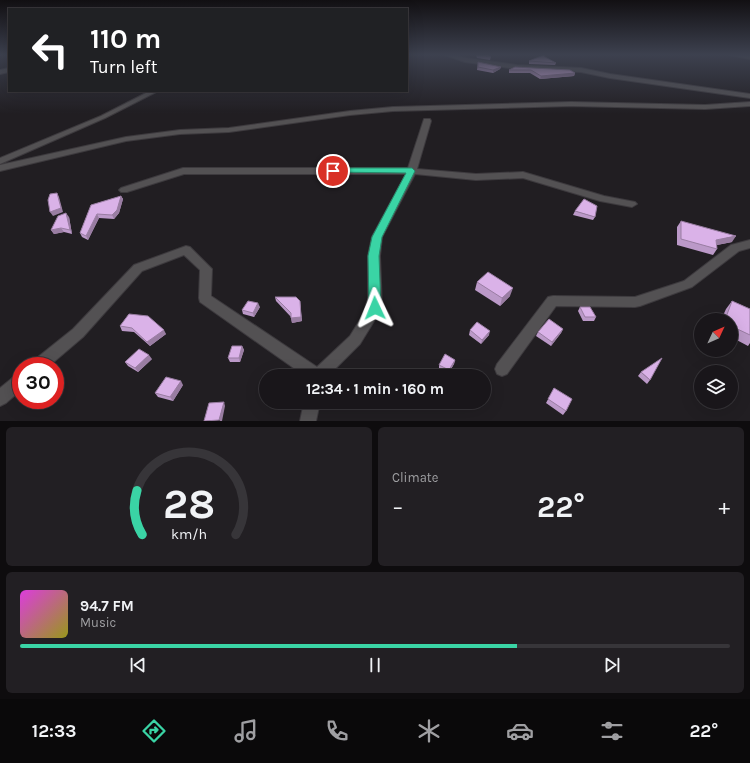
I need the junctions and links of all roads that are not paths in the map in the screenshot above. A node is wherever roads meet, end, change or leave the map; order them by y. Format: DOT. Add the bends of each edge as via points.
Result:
graph roads {
  1 [pos="603,75"];
  2 [pos="153,92"];
  3 [pos="750,96"];
  4 [pos="750,104"];
  5 [pos="427,121"];
  6 [pos="0,161"];
  7 [pos="0,168"];
  8 [pos="412,171"];
  9 [pos="124,190"];
  10 [pos="632,204"];
  11 [pos="750,244"];
  12 [pos="49,357"];
  13 [pos="308,369"];
  14 [pos="325,369"];
  15 [pos="502,369"];
  16 [pos="12,388"];
  17 [pos="0,398"];
  18 [pos="311,409"];
  19 [pos="308,421"];
  1 -- 3 [label="street"];
  2 -- 6 [label="street"];
  4 -- 7 [label="street" via="571,104 350,113 229,130 180,132 126,139"];
  5 -- 8 [label="street"];
  8 -- 9 [label="street" via="183,171"];
  8 -- 10 [label="street" via="476,177 523,175 603,199"];
  8 -- 14 [label="street" via="377,237 374,256 375,308 355,340"];
  11 -- 15 [label="street" via="735,248 688,284 634,302 553,301"];
  12 -- 13 [label="street" via="78,334 138,268 186,250 206,269 205,298"];
  16 -- 17 [label="street"];
  18 -- 19 [label="street"];
}
